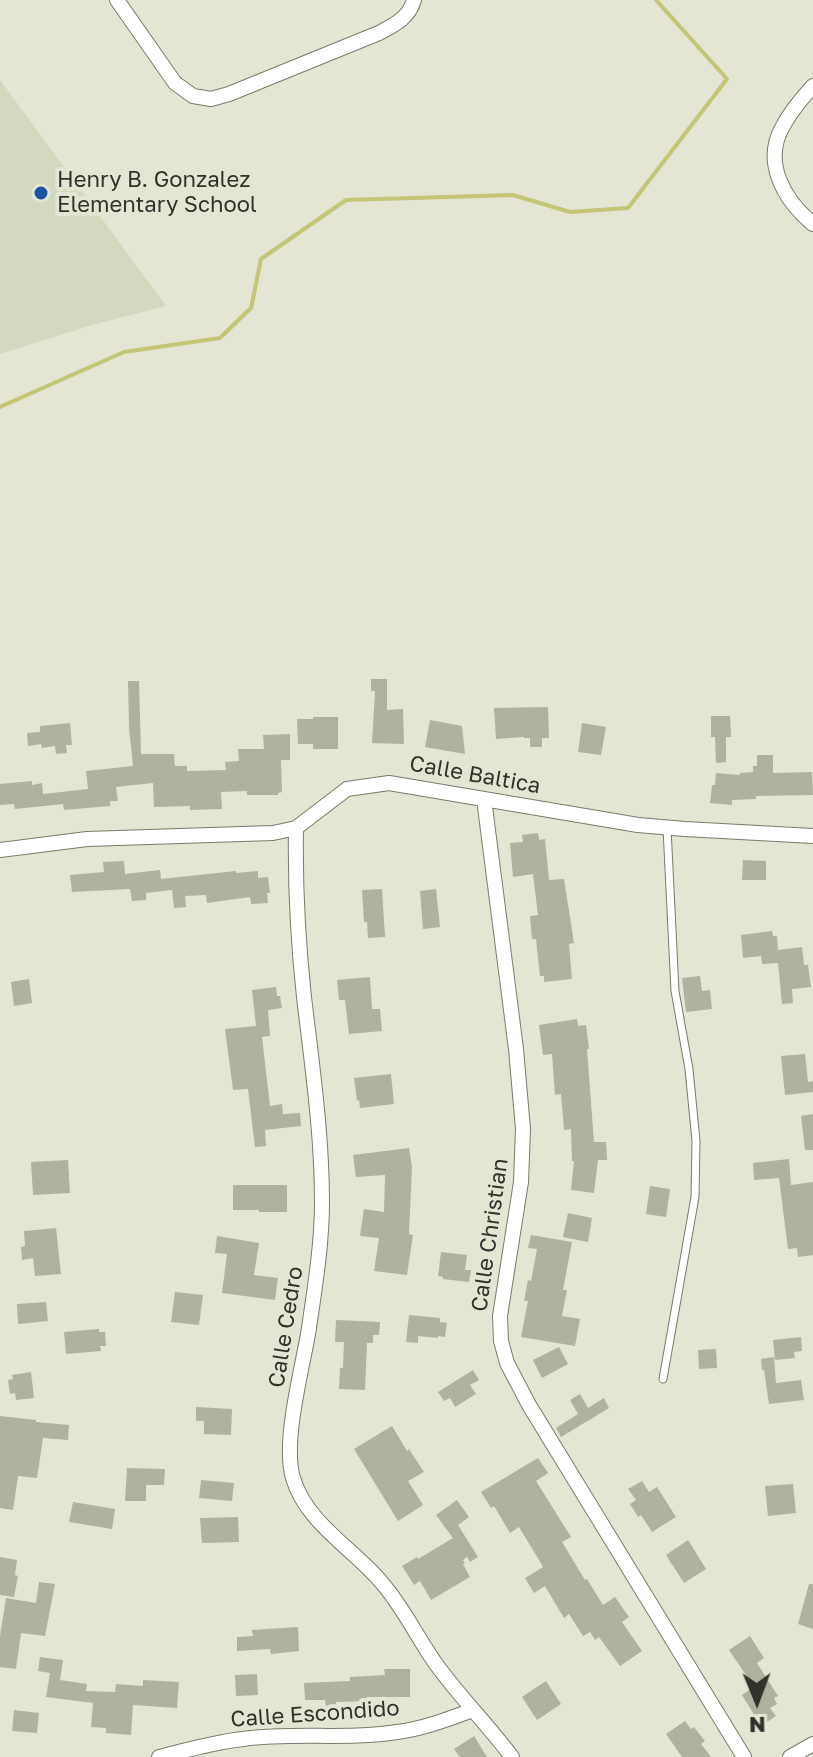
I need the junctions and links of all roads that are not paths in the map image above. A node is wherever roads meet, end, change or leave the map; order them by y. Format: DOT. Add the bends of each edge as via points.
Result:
graph roads {
  1 [pos="117,0"];
  2 [pos="414,0"];
  3 [pos="813,86"];
  4 [pos="813,224"];
  5 [pos="484,799"];
  6 [pos="296,828"];
  7 [pos="667,828"];
  8 [pos="813,836"];
  9 [pos="0,850"];
  10 [pos="663,1379"];
  11 [pos="473,1710"];
  12 [pos="813,1744"];
  13 [pos="159,1757"];
  14 [pos="512,1757"];
  15 [pos="744,1757"];
  16 [pos="790,1757"];
  1 -- 2 [label="street" via="175,83 193,96 211,99 379,33 401,21"];
  3 -- 4 [label="street" via="782,127 775,169 785,194"];
  5 -- 6 [label="street, Calle Baltica" via="389,783 347,789"];
  5 -- 7 [label="street, Calle Baltica"];
  5 -- 15 [label="street, Calle Christian" via="523,1129 501,1341 523,1394"];
  6 -- 9 [label="street, Calle Baltica" via="87,839"];
  6 -- 11 [label="street, Calle Cedro" via="297,904 322,1201 293,1422 293,1479 315,1516 384,1585"];
  7 -- 8 [label="street, Calle Baltica"];
  7 -- 10 [label="lane" via="675,991 696,1141 695,1197"];
  11 -- 13 [label="street, Calle Escondido" via="398,1732 242,1739"];
  11 -- 14 [label="street, Calle Cedro"];
  12 -- 16 [label="street"];
}
